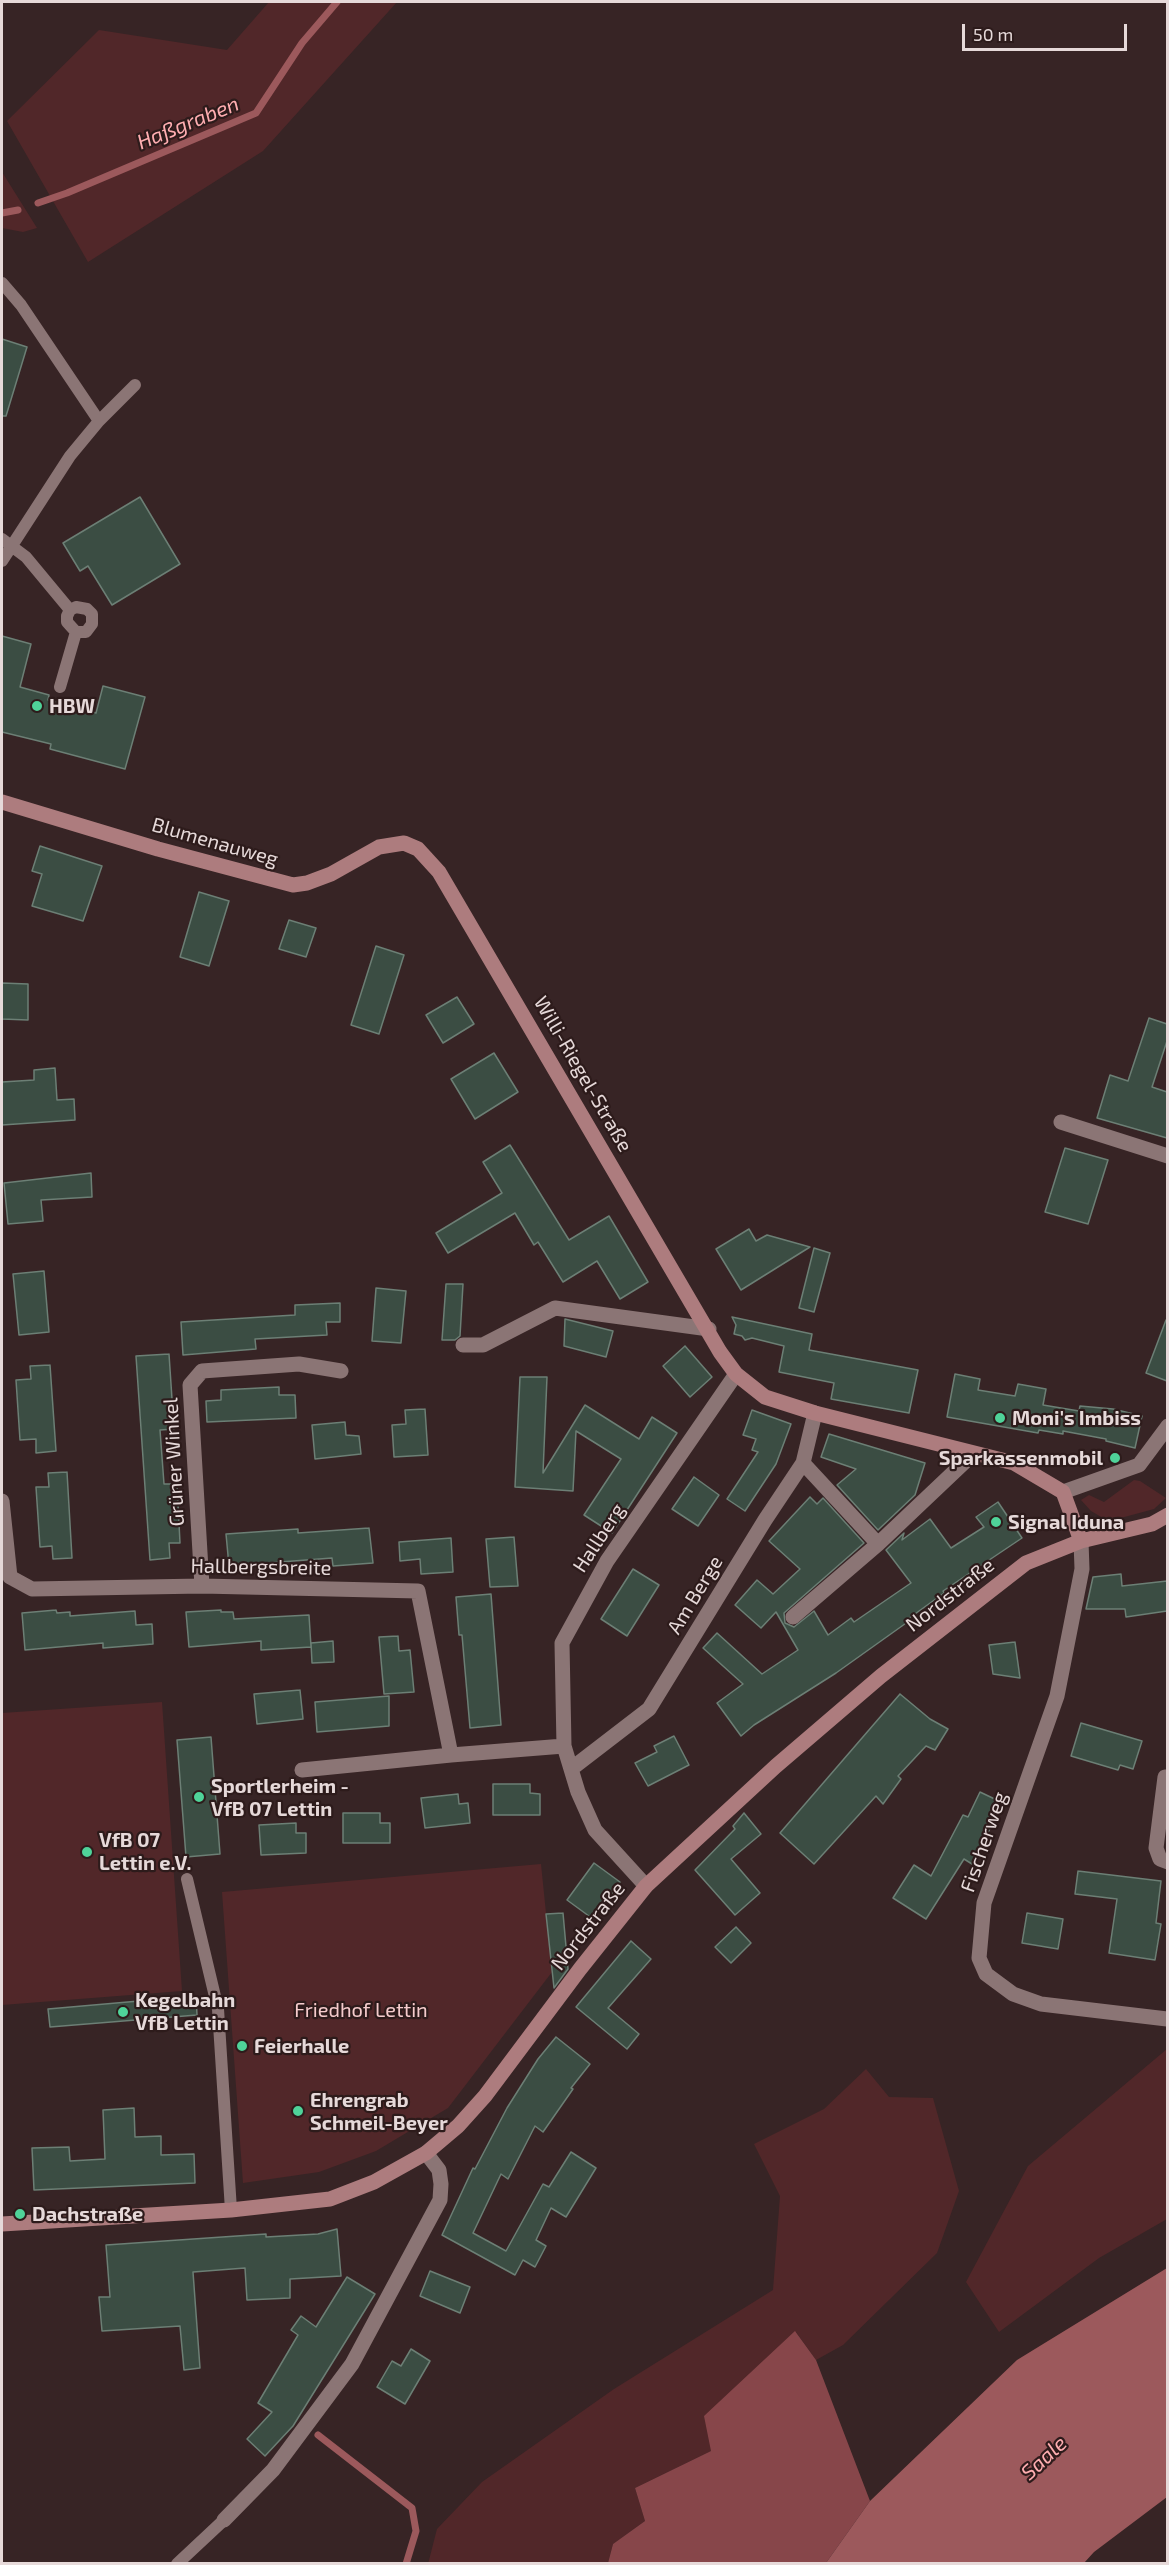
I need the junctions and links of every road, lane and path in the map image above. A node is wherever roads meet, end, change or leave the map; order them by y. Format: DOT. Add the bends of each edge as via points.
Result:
graph roads {
  1 [pos="2,283"];
  2 [pos="135,385"];
  3 [pos="99,421"];
  4 [pos="6,542"];
  5 [pos="2,561"];
  6 [pos="70,610"];
  7 [pos="76,632"];
  8 [pos="60,687"];
  9 [pos="2,802"];
  10 [pos="412,846"];
  11 [pos="1061,1122"];
  12 [pos="1167,1156"];
  13 [pos="709,1329"];
  14 [pos="463,1345"];
  15 [pos="341,1371"];
  16 [pos="736,1374"];
  17 [pos="815,1413"];
  18 [pos="1167,1426"];
  19 [pos="973,1454"];
  20 [pos="803,1463"];
  21 [pos="1064,1492"];
  22 [pos="2,1501"];
  23 [pos="2,1506"];
  24 [pos="1167,1515"];
  25 [pos="1082,1541"];
  26 [pos="878,1544"];
  27 [pos="202,1586"];
  28 [pos="793,1617"];
  29 [pos="564,1746"];
  30 [pos="451,1755"];
  31 [pos="571,1769"];
  32 [pos="302,1770"];
  33 [pos="1165,1777"];
  34 [pos="1167,1863"];
  35 [pos="187,1879"];
  36 [pos="646,1886"];
  37 [pos="1167,2019"];
  38 [pos="426,2153"];
  39 [pos="231,2210"];
  40 [pos="2,2224"];
  41 [pos="224,2520"];
  42 [pos="177,2564"];
  1 -- 3 [label="lane"];
  2 -- 3 [label="lane"];
  3 -- 4 [label="lane"];
  4 -- 5 [label="lane"];
  4 -- 6 [label="lane" via="26,557"];
  6 -- 7 [label="lane" via="67,622"];
  6 -- 7 [label="lane" via="87,609 93,618 90,628"];
  7 -- 8 [label="lane"];
  9 -- 10 [label="street, Blumenauweg" via="293,885 331,874 379,847 396,843"];
  10 -- 13 [label="street, Willi-Riegel-Straße" via="439,872"];
  11 -- 12 [label="street"];
  13 -- 14 [label="street" via="555,1308 483,1345"];
  13 -- 16 [label="street, Willi-Riegel-Straße"];
  15 -- 27 [label="street, Grüner Winkel" via="299,1364 202,1371 190,1385"];
  16 -- 17 [label="street, Willi-Riegel-Straße" via="765,1397"];
  16 -- 29 [label="street, Hallberg" via="607,1561 562,1643"];
  17 -- 19 [label="street, Willi-Riegel-Straße"];
  17 -- 20 [label="street, Am Berge"];
  18 -- 21 [label="street" via="1139,1465"];
  19 -- 21 [label="street, Willi-Riegel-Straße" via="1014,1463"];
  19 -- 26 [label="street"];
  20 -- 26 [label="street"];
  20 -- 31 [label="street, Am Berge" via="649,1709"];
  21 -- 25 [label="street"];
  22 -- 23 [label="street"];
  23 -- 27 [label="street, Hallbergsbreite" via="10,1577 32,1589"];
  24 -- 25 [label="street, Nordstraße" via="1152,1524"];
  25 -- 36 [label="street, Nordstraße" via="1026,1563 897,1663 739,1798"];
  25 -- 37 [label="street, Fischerweg" via="1082,1569 1057,1696 984,1903 979,1958 986,1974 1013,1994 1041,2004"];
  26 -- 28 [label="street"];
  27 -- 30 [label="street, Hallbergsbreite" via="418,1591"];
  29 -- 30 [label="street"];
  29 -- 31 [label="street, Hallberg"];
  30 -- 32 [label="street"];
  31 -- 36 [label="street, Hallberg" via="595,1830"];
  33 -- 34 [label="street" via="1156,1848"];
  35 -- 39 [label="lane" via="218,2009"];
  36 -- 38 [label="street, Nordstraße" via="485,2096"];
  38 -- 39 [label="street, Nordstraße" via="374,2182 335,2197"];
  38 -- 41 [label="street" via="439,2170 440,2200 352,2364 297,2441"];
  39 -- 40 [label="street, Nordstraße"];
  41 -- 42 [label="lane"];
}
